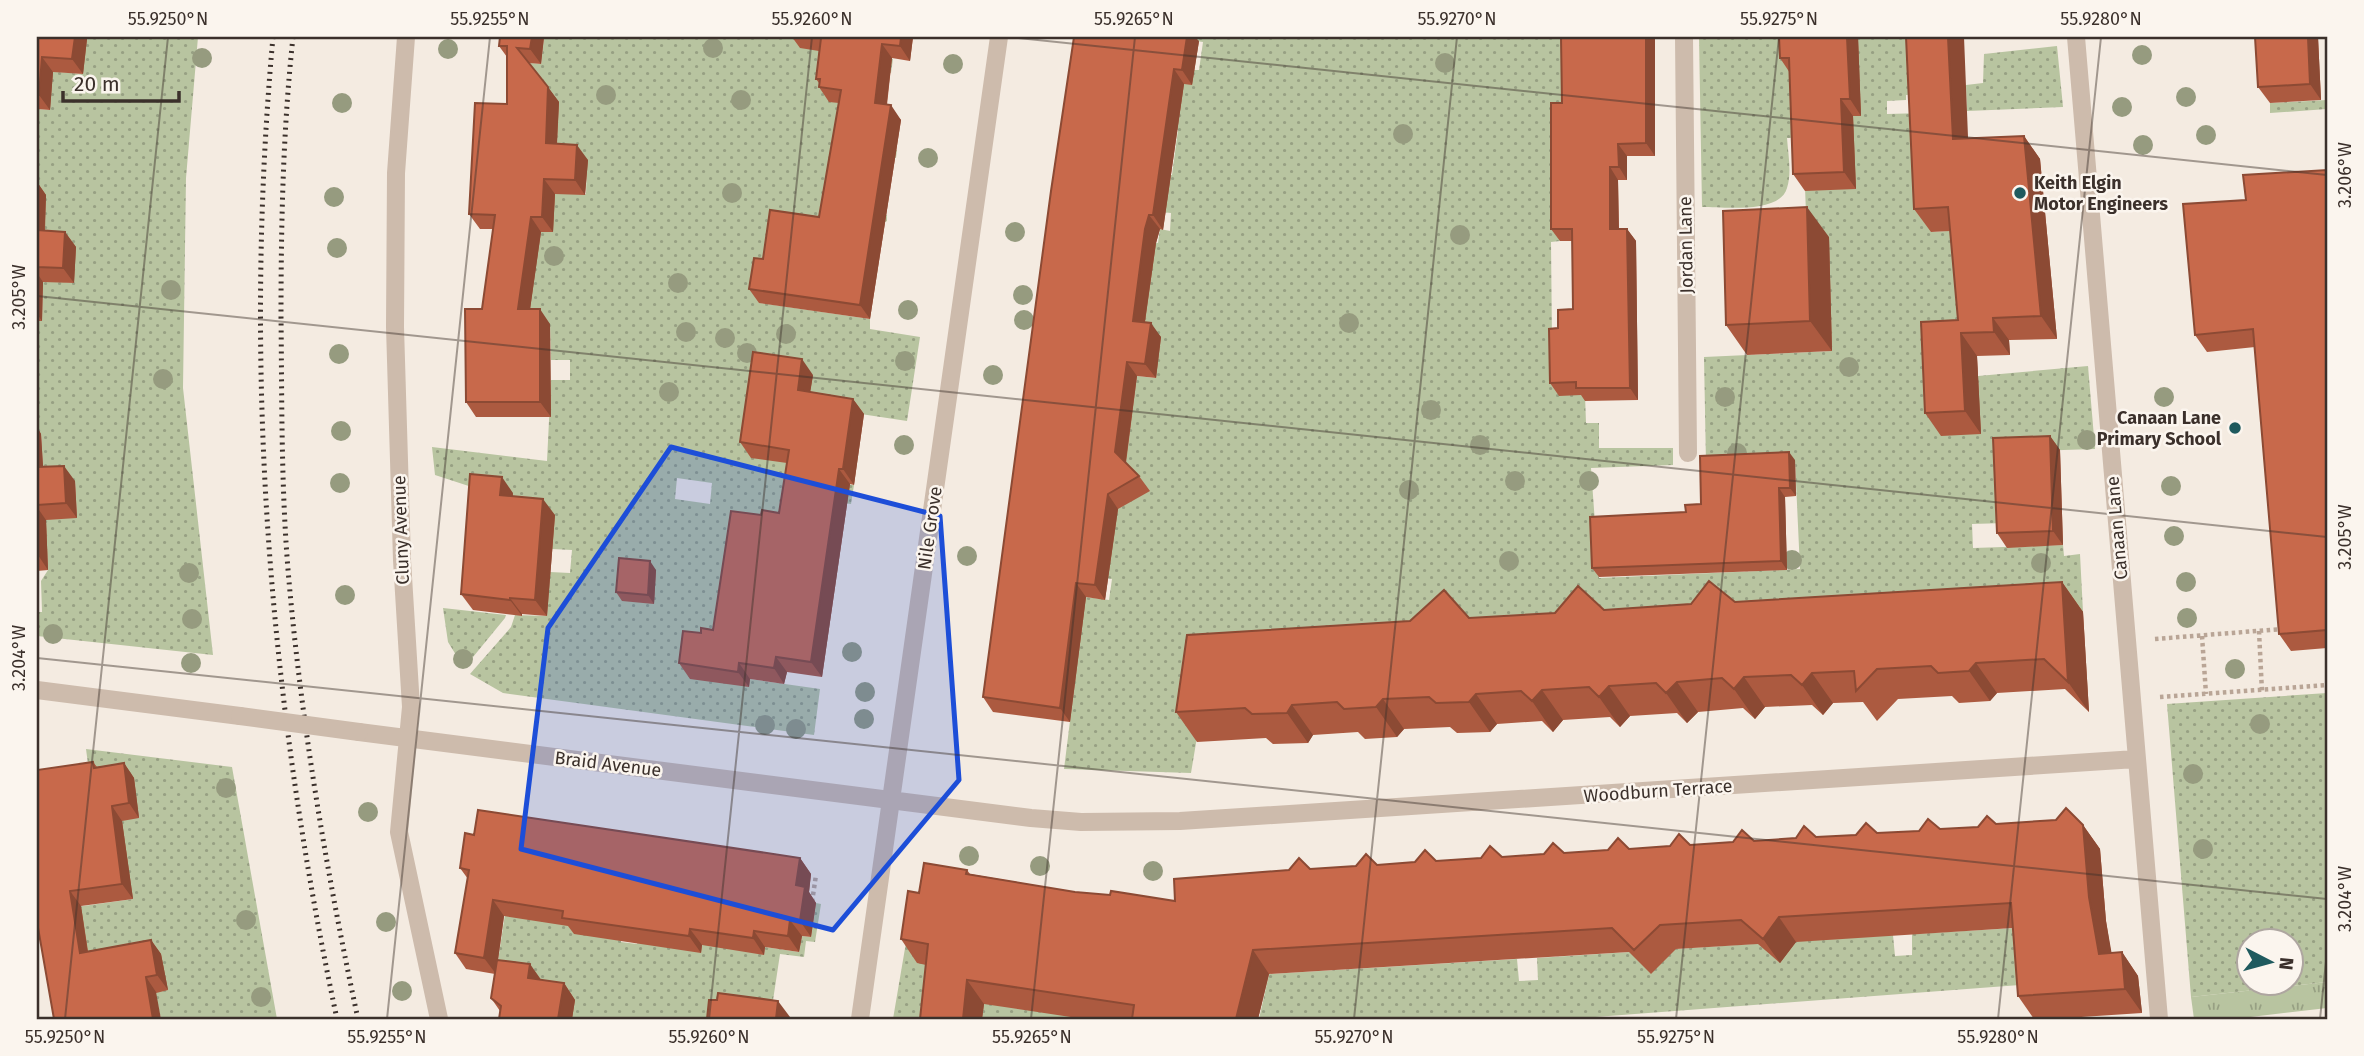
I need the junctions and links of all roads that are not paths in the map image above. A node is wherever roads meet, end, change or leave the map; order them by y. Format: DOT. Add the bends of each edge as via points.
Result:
graph roads {
  1 [pos="406,37"];
  2 [pos="999,37"];
  3 [pos="1684,37"];
  4 [pos="2076,37"];
  5 [pos="1688,453"];
  6 [pos="37,690"];
  7 [pos="408,738"];
  8 [pos="2136,759"];
  9 [pos="892,801"];
  10 [pos="1180,821"];
  11 [pos="439,1019"];
  12 [pos="860,1019"];
  13 [pos="2159,1019"];
  1 -- 7 [label="street, Cluny Avenue" via="396,173 395,327 411,707"];
  2 -- 9 [label="street, Nile Grove"];
  3 -- 5 [label="street, Jordan Lane"];
  4 -- 8 [label="street, Canaan Lane"];
  6 -- 7 [label="street, Braid Avenue, bridge"];
  7 -- 9 [label="street, Braid Avenue"];
  7 -- 11 [label="street, Cluny Avenue" via="400,844"];
  8 -- 10 [label="street, Woodburn Terrace"];
  8 -- 13 [label="street, Canaan Lane"];
  9 -- 10 [label="street, Braid Avenue" via="1056,820"];
  9 -- 12 [label="street, Nile Grove"];
}
